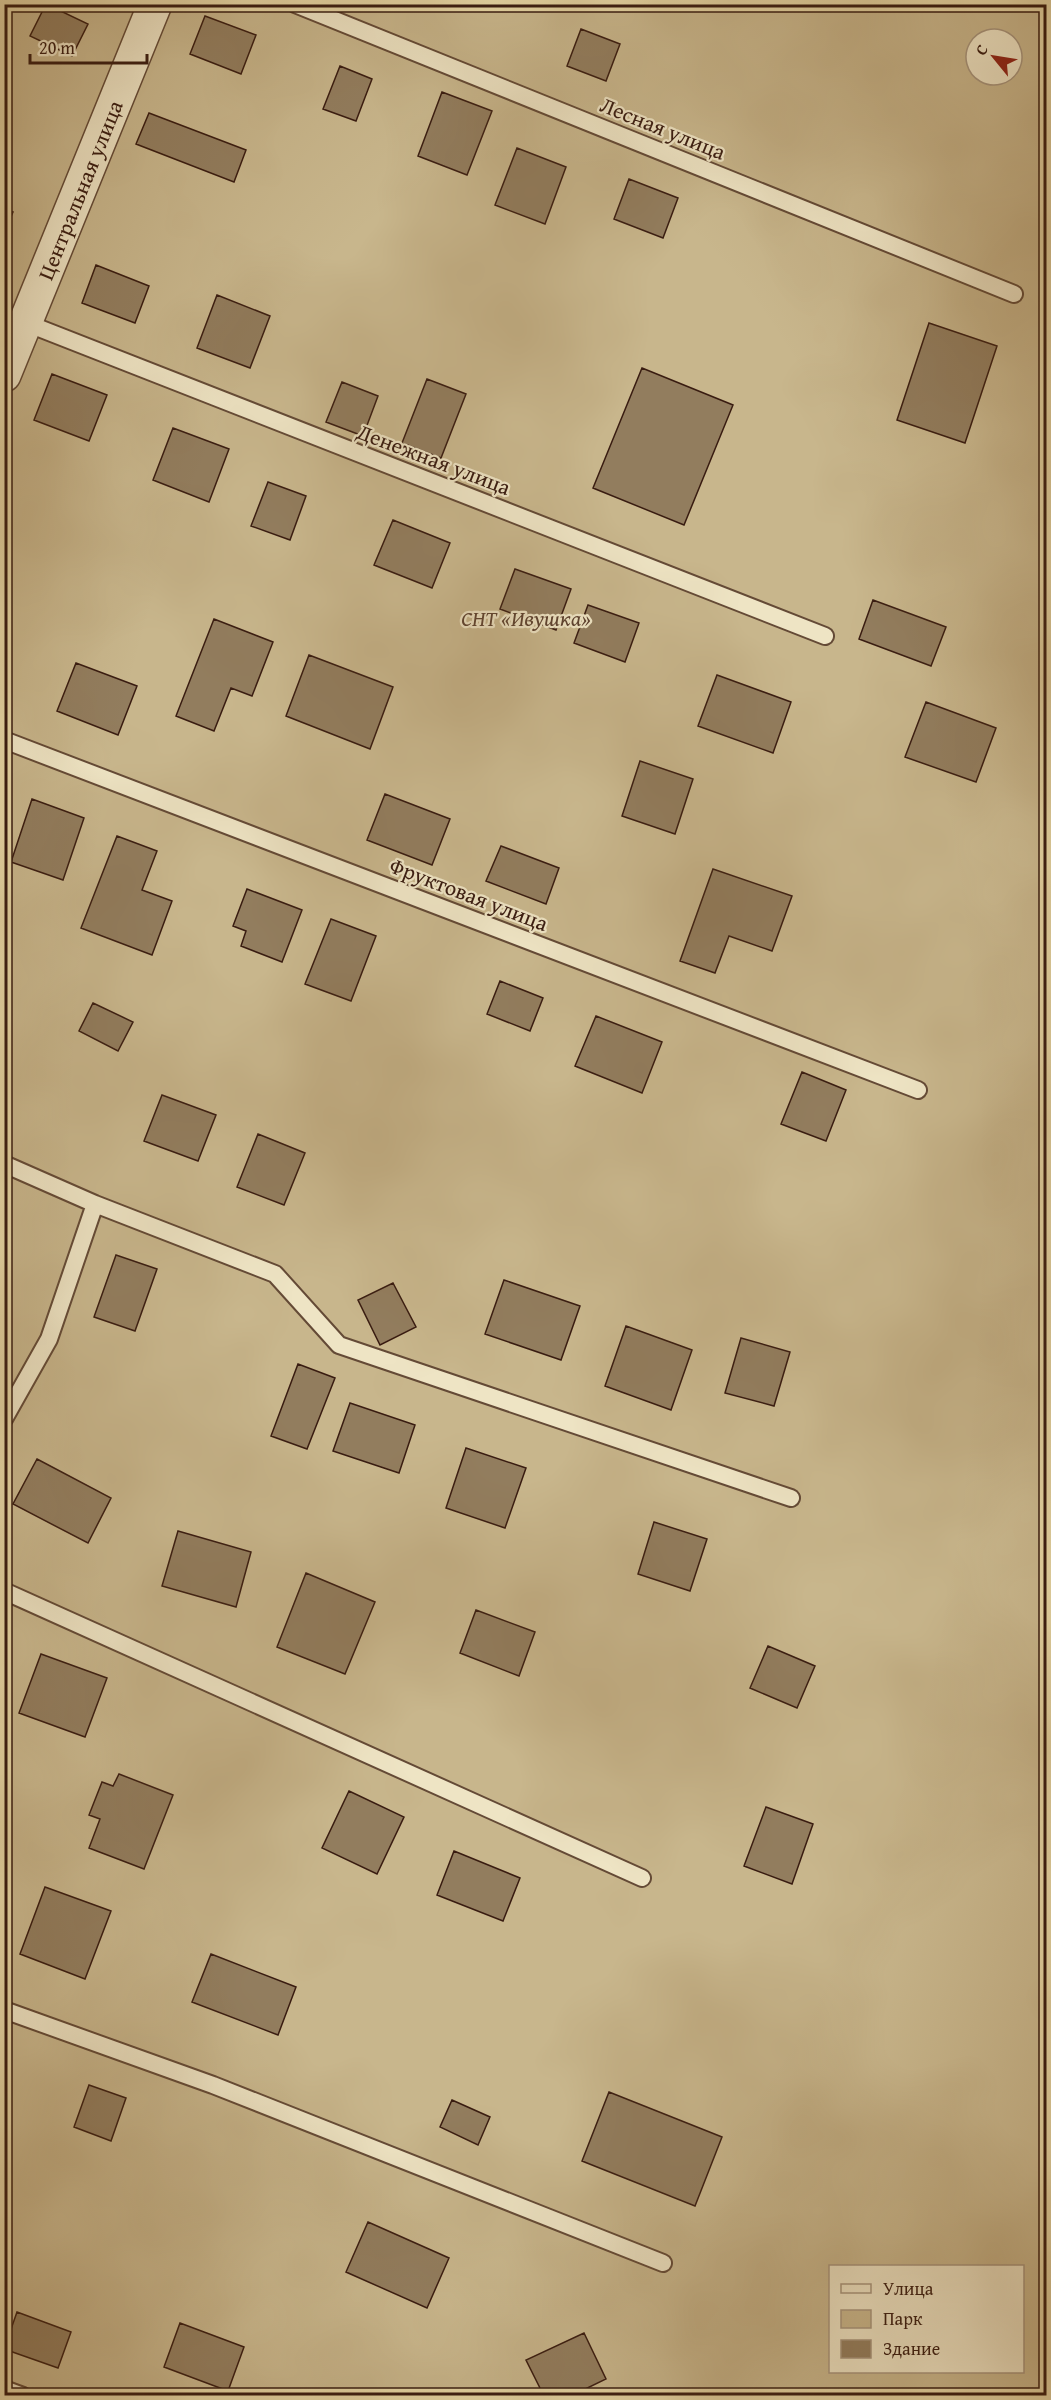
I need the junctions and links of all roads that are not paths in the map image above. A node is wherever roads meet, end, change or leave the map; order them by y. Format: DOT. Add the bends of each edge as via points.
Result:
graph roads {
  1 [pos="155,4"];
  2 [pos="295,4"];
  3 [pos="1014,294"];
  4 [pos="26,323"];
  5 [pos="4,375"];
  6 [pos="825,636"];
  7 [pos="4,740"];
  8 [pos="918,1090"];
  9 [pos="4,1164"];
  10 [pos="95,1204"];
  11 [pos="4,1419"];
  12 [pos="790,1498"];
  13 [pos="4,1592"];
  14 [pos="642,1878"];
  15 [pos="4,2010"];
  16 [pos="663,2263"];
  17 [pos="4,2389"];
  18 [pos="23,2396"];
  1 -- 4 [label="street, Центральная улица"];
  2 -- 3 [label="lane, Лесная улица"];
  4 -- 5 [label="street, Центральная улица"];
  4 -- 6 [label="lane, Денежная улица"];
  7 -- 8 [label="lane, Фруктовая улица"];
  9 -- 10 [label="lane"];
  10 -- 11 [label="lane" via="49,1339"];
  10 -- 12 [label="lane" via="275,1274 339,1345"];
  13 -- 14 [label="lane"];
  15 -- 16 [label="lane" via="213,2085"];
  17 -- 18 [label="lane"];
}
